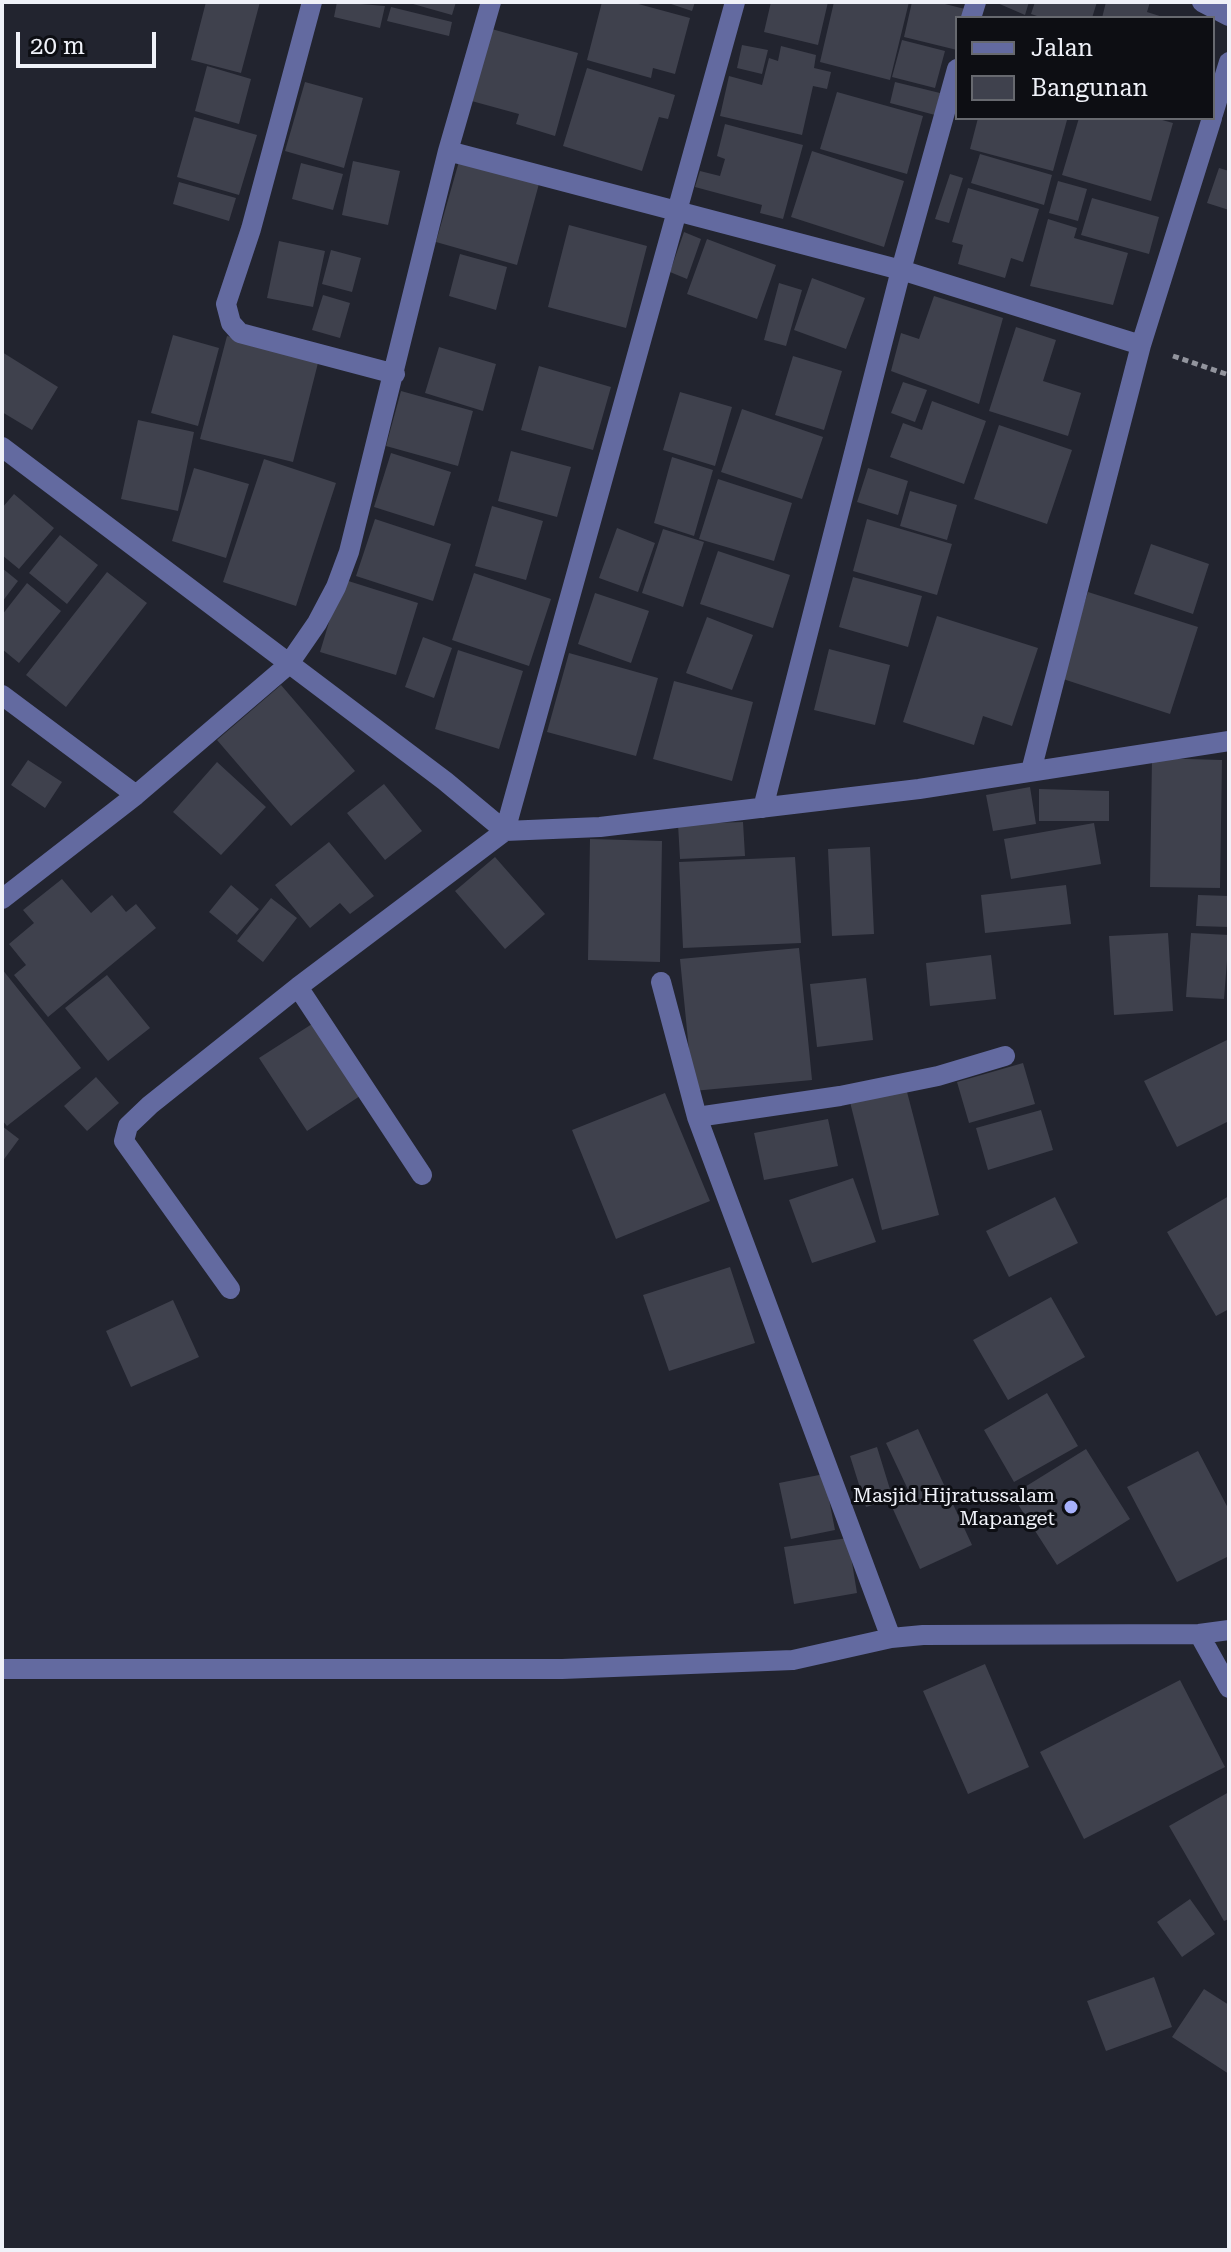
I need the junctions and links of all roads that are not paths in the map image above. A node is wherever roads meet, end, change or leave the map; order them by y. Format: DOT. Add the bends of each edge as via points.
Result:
graph roads {
  1 [pos="312,2"];
  2 [pos="491,2"];
  3 [pos="735,2"];
  4 [pos="1202,2"];
  5 [pos="1229,16"];
  6 [pos="1229,62"];
  7 [pos="955,76"];
  8 [pos="1215,106"];
  9 [pos="1211,120"];
  10 [pos="448,151"];
  11 [pos="679,212"];
  12 [pos="901,270"];
  13 [pos="1141,345"];
  14 [pos="395,374"];
  15 [pos="2,447"];
  16 [pos="288,665"];
  17 [pos="2,695"];
  18 [pos="1229,741"];
  19 [pos="1031,771"];
  20 [pos="136,795"];
  21 [pos="763,808"];
  22 [pos="505,831"];
  23 [pos="2,899"];
  24 [pos="661,982"];
  25 [pos="298,987"];
  26 [pos="1005,1056"];
  27 [pos="697,1117"];
  28 [pos="422,1175"];
  29 [pos="230,1289"];
  30 [pos="1229,1630"];
  31 [pos="1199,1634"];
  32 [pos="891,1638"];
  33 [pos="2,1669"];
  34 [pos="1229,1688"];
  1 -- 14 [label="street" via="226,304 240,333"];
  2 -- 10 [label="street"];
  3 -- 11 [label="street"];
  4 -- 5 [label="street"];
  6 -- 8 [label="street"];
  7 -- 12 [label="street"];
  9 -- 13 [label="street"];
  10 -- 11 [label="street"];
  10 -- 14 [label="street"];
  11 -- 12 [label="street"];
  11 -- 22 [label="street"];
  12 -- 13 [label="street"];
  12 -- 21 [label="street"];
  13 -- 19 [label="street"];
  14 -- 16 [label="street" via="341,575"];
  15 -- 16 [label="street"];
  16 -- 20 [label="street"];
  16 -- 22 [label="street"];
  17 -- 20 [label="street"];
  18 -- 19 [label="street"];
  19 -- 21 [label="street"];
  20 -- 23 [label="street"];
  21 -- 22 [label="street" via="600,827"];
  22 -- 25 [label="street"];
  24 -- 27 [label="street"];
  25 -- 28 [label="street"];
  25 -- 29 [label="street" via="150,1105 128,1126 124,1141"];
  26 -- 27 [label="street" via="868,1091"];
  27 -- 32 [label="street"];
  30 -- 31 [label="street"];
  31 -- 32 [label="street"];
  31 -- 34 [label="street"];
  32 -- 33 [label="street" via="793,1660 562,1669"];
}
